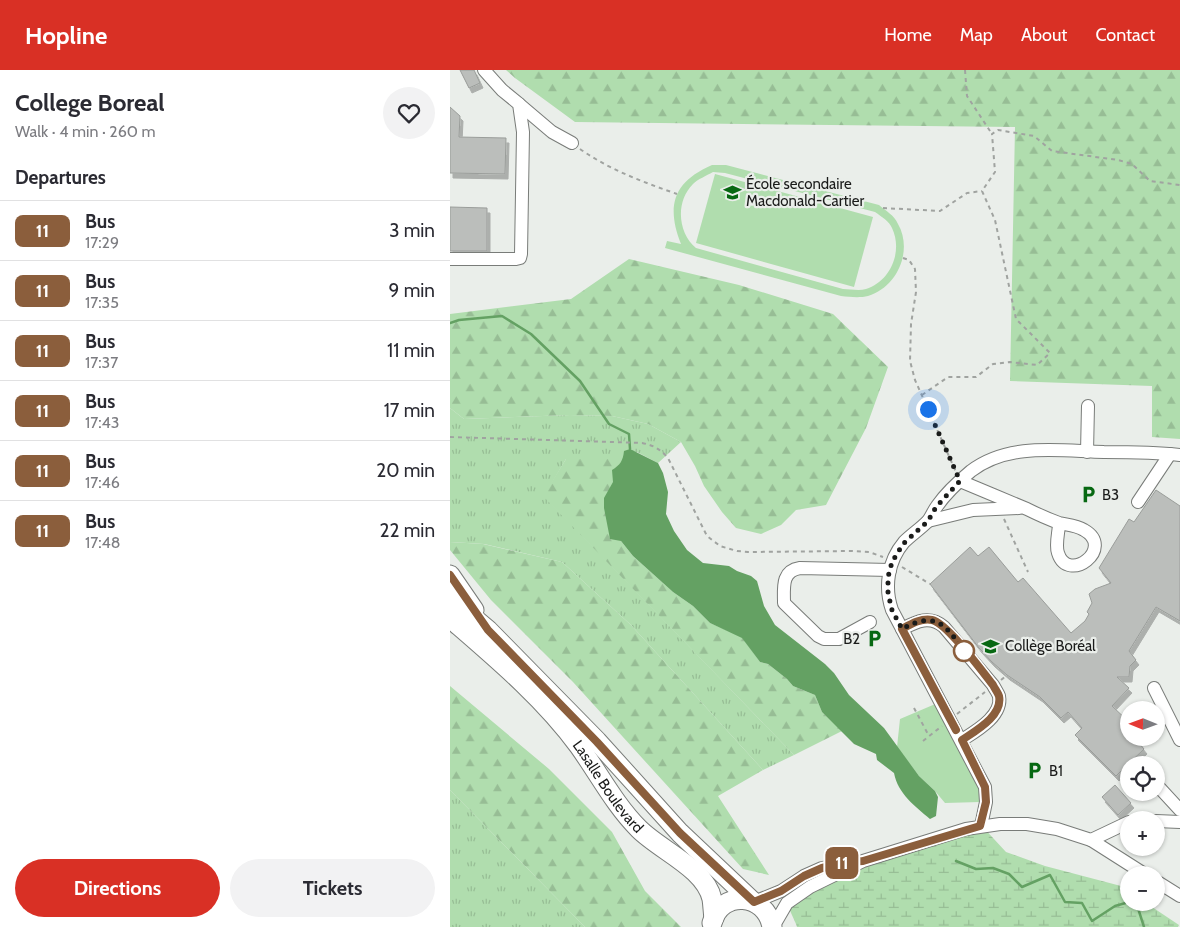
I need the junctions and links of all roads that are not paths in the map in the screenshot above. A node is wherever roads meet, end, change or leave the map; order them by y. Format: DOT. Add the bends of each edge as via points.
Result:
graph roads {
  1 [pos="484,70"];
  2 [pos="518,104"];
  3 [pos="572,143"];
  4 [pos="450,259"];
  5 [pos="1088,406"];
  6 [pos="1087,452"];
  7 [pos="1175,454"];
  8 [pos="960,481"];
  9 [pos="1138,502"];
  10 [pos="1025,508"];
  11 [pos="928,521"];
  12 [pos="1059,523"];
  13 [pos="891,566"];
  14 [pos="450,575"];
  15 [pos="450,598"];
  16 [pos="450,618"];
  17 [pos="870,622"];
  18 [pos="902,629"];
  19 [pos="479,633"];
  20 [pos="1154,688"];
  21 [pos="962,740"];
  22 [pos="1180,740"];
  23 [pos="1165,794"];
  24 [pos="1180,810"];
  25 [pos="1165,821"];
  26 [pos="1180,822"];
  27 [pos="980,826"];
  28 [pos="1120,826"];
  29 [pos="1091,840"];
  30 [pos="863,861"];
  31 [pos="1132,866"];
  32 [pos="1165,887"];
  33 [pos="1180,896"];
  34 [pos="753,901"];
  35 [pos="713,923"];
  36 [pos="773,927"];
  1 -- 2 [label="street"];
  2 -- 3 [label="street" via="552,132"];
  2 -- 4 [label="street" via="523,132 520,258"];
  5 -- 6 [label="street"];
  6 -- 7 [label="street"];
  6 -- 8 [label="street" via="1038,450 1011,453 983,463"];
  7 -- 9 [label="street"];
  8 -- 10 [label="street"];
  8 -- 11 [label="street"];
  10 -- 11 [label="street" via="973,510"];
  10 -- 12 [label="street"];
  11 -- 13 [label="street" via="903,544"];
  13 -- 17 [label="street" via="800,568 787,574 784,580 784,604 818,636 839,639"];
  13 -- 18 [label="street" via="887,585 890,602"];
  14 -- 19 [label="highway"];
  15 -- 19 [label="highway"];
  16 -- 19 [label="highway"];
  18 -- 21 [label="street"];
  18 -- 21 [label="street" via="921,620 939,622 999,696 993,716"];
  19 -- 34 [label="highway, Lasalle Boulevard" via="597,742 680,833"];
  19 -- 35 [label="highway, Lasalle Boulevard" via="579,746 598,777 639,829 686,864 703,882 712,898"];
  20 -- 22 [label="street"];
  21 -- 27 [label="street" via="985,787 986,802"];
  23 -- 24 [label="street"];
  25 -- 26 [label="street"];
  27 -- 29 [label="street" via="1043,826"];
  27 -- 30 [label="street"];
  28 -- 29 [label="street"];
  29 -- 31 [label="street"];
  30 -- 34 [label="street" via="822,868 781,891"];
  30 -- 36 [label="street" via="810,887 787,903"];
  32 -- 33 [label="street"];
  34 -- 35 [label="highway" via="743,899 726,904 718,910"];
  34 -- 36 [label="highway, Lasalle Boulevard" via="767,912"];
}
